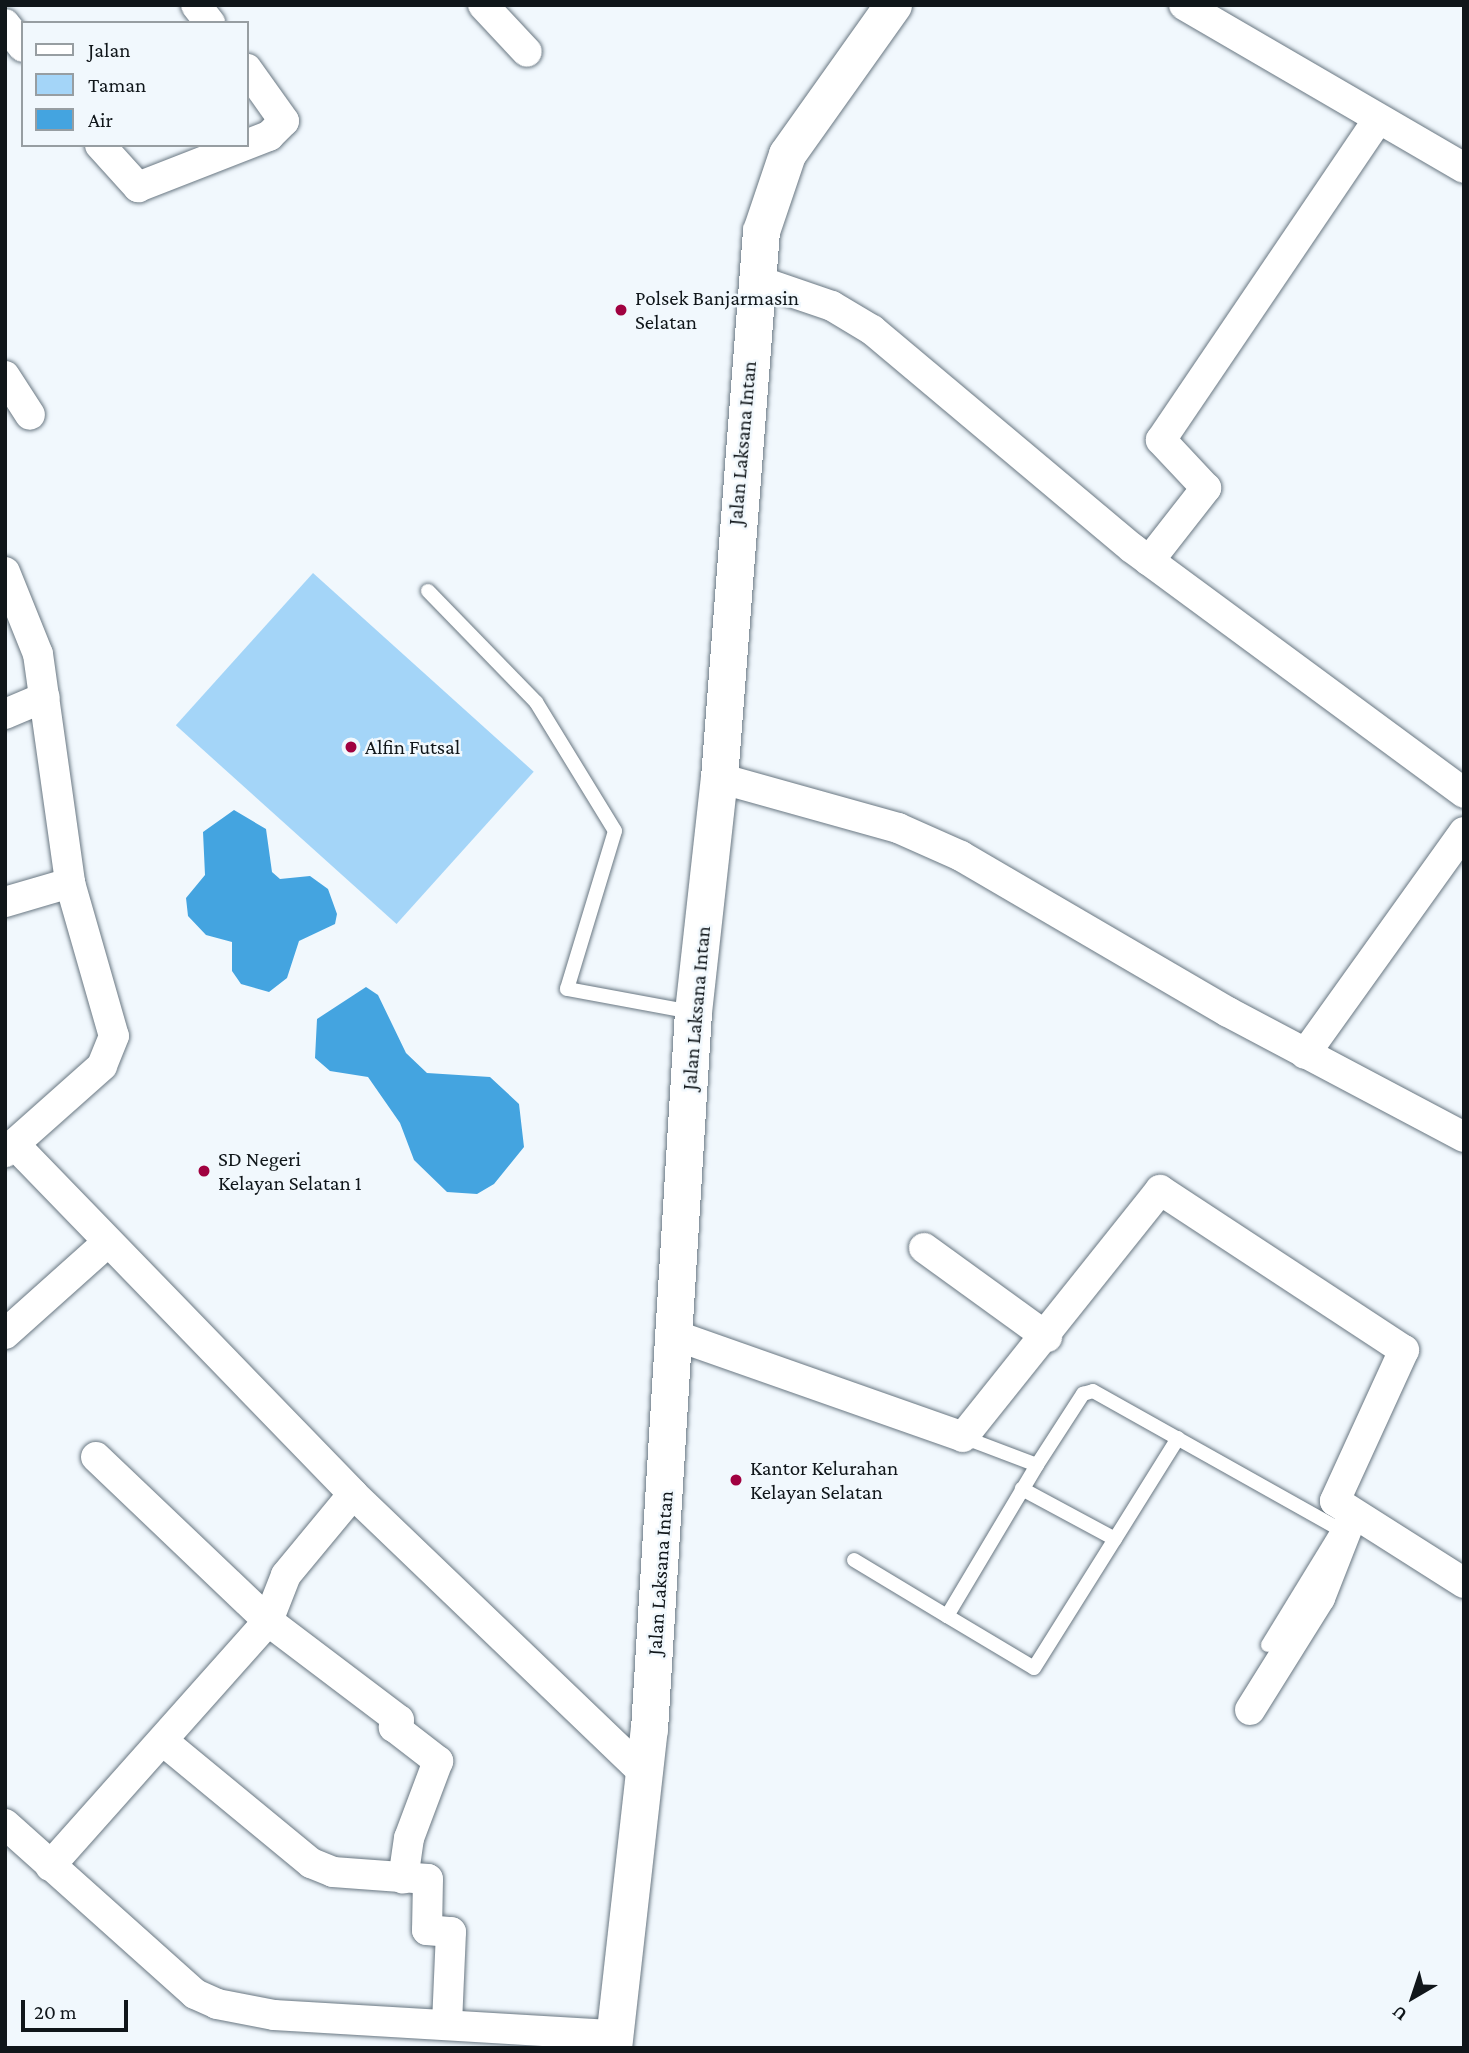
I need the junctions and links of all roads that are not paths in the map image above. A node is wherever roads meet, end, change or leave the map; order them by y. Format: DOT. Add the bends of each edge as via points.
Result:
graph roads {
  1 [pos="196,5"];
  2 [pos="484,5"];
  3 [pos="893,5"];
  4 [pos="1184,5"];
  5 [pos="208,21"];
  6 [pos="5,24"];
  7 [pos="21,44"];
  8 [pos="527,52"];
  9 [pos="248,70"];
  10 [pos="1376,122"];
  11 [pos="248,144"];
  12 [pos="102,147"];
  13 [pos="241,147"];
  14 [pos="1464,168"];
  15 [pos="756,280"];
  16 [pos="5,376"];
  17 [pos="30,415"];
  18 [pos="1149,561"];
  19 [pos="5,572"];
  20 [pos="428,591"];
  21 [pos="45,697"];
  22 [pos="5,714"];
  23 [pos="719,778"];
  24 [pos="1464,793"];
  25 [pos="1464,832"];
  26 [pos="70,883"];
  27 [pos="5,902"];
  28 [pos="693,1012"];
  29 [pos="1305,1054"];
  30 [pos="1464,1137"];
  31 [pos="10,1149"];
  32 [pos="108,1242"];
  33 [pos="924,1248"];
  34 [pos="5,1334"];
  35 [pos="674,1335"];
  36 [pos="1047,1337"];
  37 [pos="963,1437"];
  38 [pos="1178,1438"];
  39 [pos="96,1457"];
  40 [pos="1037,1465"];
  41 [pos="1023,1489"];
  42 [pos="354,1494"];
  43 [pos="1353,1514"];
  44 [pos="1115,1539"];
  45 [pos="854,1560"];
  46 [pos="1464,1583"];
  47 [pos="947,1616"];
  48 [pos="268,1621"];
  49 [pos="1268,1645"];
  50 [pos="1250,1710"];
  51 [pos="163,1741"];
  52 [pos="644,1773"];
  53 [pos="5,1825"];
  54 [pos="50,1866"];
  55 [pos="403,1879"];
  56 [pos="447,2025"];
  57 [pos="614,2041"];
  1 -- 5 [label="street"];
  2 -- 8 [label="street"];
  3 -- 15 [label="street, Jalan Laksana Intan" via="787,154 768,203"];
  4 -- 10 [label="street"];
  6 -- 7 [label="street"];
  9 -- 11 [label="street" via="284,121 269,136"];
  10 -- 14 [label="street"];
  10 -- 18 [label="street" via="1161,440 1206,488"];
  12 -- 13 [label="street" via="138,187"];
  15 -- 18 [label="street" via="832,306 872,330"];
  15 -- 23 [label="street, Jalan Laksana Intan"];
  16 -- 17 [label="street"];
  18 -- 24 [label="street"];
  19 -- 21 [label="street" via="38,654"];
  20 -- 28 [label="lane" via="536,702 615,831 567,989"];
  21 -- 22 [label="street"];
  21 -- 26 [label="street"];
  23 -- 28 [label="street, Jalan Laksana Intan"];
  23 -- 29 [label="street" via="898,828 961,856"];
  25 -- 29 [label="street"];
  26 -- 27 [label="street"];
  26 -- 31 [label="street" via="114,1036 102,1066"];
  28 -- 35 [label="street, Jalan Laksana Intan"];
  29 -- 30 [label="street"];
  31 -- 32 [label="street"];
  32 -- 34 [label="street"];
  32 -- 42 [label="street"];
  33 -- 36 [label="street"];
  35 -- 37 [label="street"];
  35 -- 52 [label="street, Jalan Laksana Intan"];
  36 -- 37 [label="street"];
  36 -- 43 [label="street" via="1160,1190 1404,1350 1335,1501"];
  37 -- 40 [label="lane"];
  38 -- 40 [label="lane" via="1088,1390"];
  38 -- 44 [label="lane"];
  38 -- 49 [label="lane" via="1339,1528"];
  39 -- 48 [label="street"];
  40 -- 41 [label="lane"];
  41 -- 44 [label="lane"];
  41 -- 47 [label="lane"];
  42 -- 48 [label="street" via="286,1575"];
  42 -- 52 [label="street"];
  43 -- 46 [label="street"];
  43 -- 50 [label="street" via="1320,1598"];
  44 -- 47 [label="lane" via="1034,1668"];
  45 -- 47 [label="lane"];
  48 -- 51 [label="street"];
  48 -- 55 [label="street" via="399,1720 394,1727 438,1761 409,1838"];
  51 -- 54 [label="street"];
  51 -- 55 [label="street" via="310,1863 333,1872"];
  52 -- 57 [label="street, Jalan Laksana Intan"];
  53 -- 54 [label="street"];
  54 -- 56 [label="street" via="195,1994 217,2004 274,2015"];
  55 -- 56 [label="street" via="428,1879 427,1930 451,1932"];
  56 -- 57 [label="street"];
}
